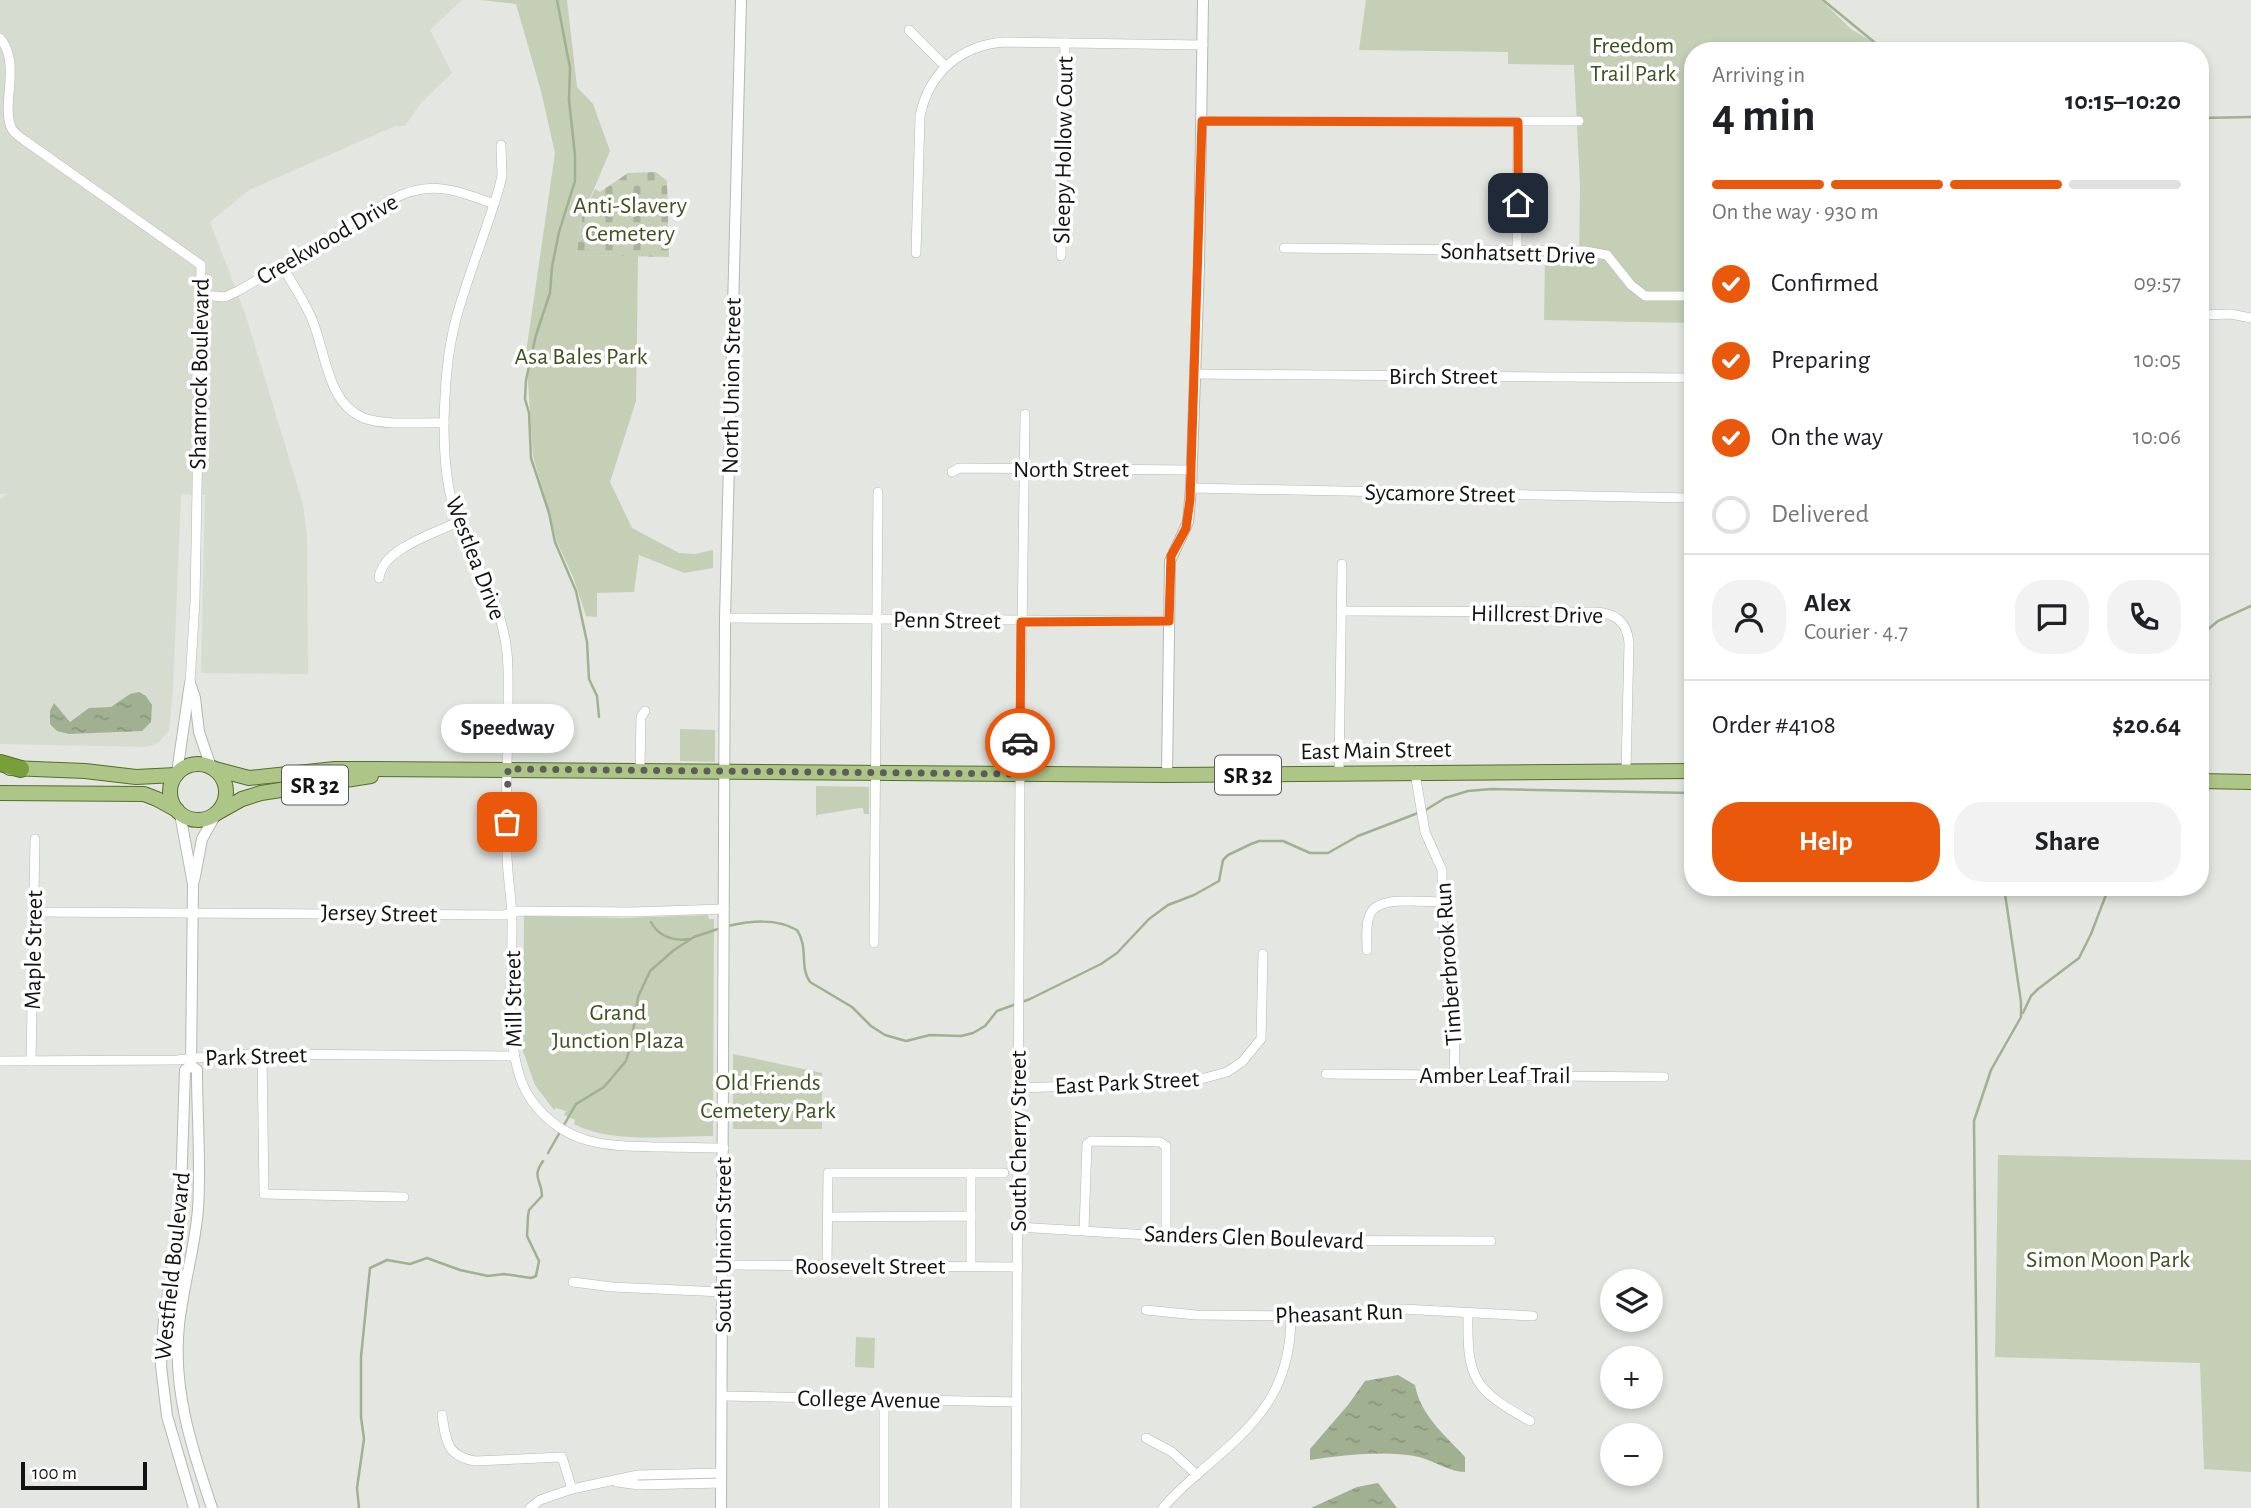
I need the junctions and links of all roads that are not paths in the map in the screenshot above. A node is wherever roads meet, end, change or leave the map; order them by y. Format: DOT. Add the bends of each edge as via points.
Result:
graph roads {
  1 [pos="741,0"];
  2 [pos="1203,0"];
  3 [pos="909,30"];
  4 [pos="0,38"];
  5 [pos="1065,43"];
  6 [pos="1203,46"];
  7 [pos="945,66"];
  8 [pos="1202,121"];
  9 [pos="1579,121"];
  10 [pos="1518,122"];
  11 [pos="501,145"];
  12 [pos="494,204"];
  13 [pos="1284,248"];
  14 [pos="1517,251"];
  15 [pos="916,253"];
  16 [pos="1061,256"];
  17 [pos="282,266"];
  18 [pos="202,295"];
  19 [pos="1684,296"];
  20 [pos="2209,315"];
  21 [pos="2251,318"];
  22 [pos="1194,374"];
  23 [pos="1684,378"];
  24 [pos="1025,414"];
  25 [pos="444,423"];
  26 [pos="1024,469"];
  27 [pos="1191,470"];
  28 [pos="952,472"];
  29 [pos="1191,488"];
  30 [pos="878,492"];
  31 [pos="1684,498"];
  32 [pos="458,522"];
  33 [pos="1342,564"];
  34 [pos="379,578"];
  35 [pos="1341,611"];
  36 [pos="725,618"];
  37 [pos="877,619"];
  38 [pos="1169,621"];
  39 [pos="1021,622"];
  40 [pos="190,683"];
  41 [pos="645,711"];
  42 [pos="0,766"];
  43 [pos="213,768"];
  44 [pos="21,769"];
  45 [pos="416,769"];
  46 [pos="508,769"];
  47 [pos="1626,770"];
  48 [pos="640,771"];
  49 [pos="724,771"];
  50 [pos="1684,771"];
  51 [pos="875,773"];
  52 [pos="1415,773"];
  53 [pos="176,774"];
  54 [pos="1020,774"];
  55 [pos="1339,774"];
  56 [pos="1167,775"];
  57 [pos="2209,781"];
  58 [pos="2251,782"];
  59 [pos="0,793"];
  60 [pos="178,812"];
  61 [pos="217,813"];
  62 [pos="35,839"];
  63 [pos="193,884"];
  64 [pos="1443,902"];
  65 [pos="34,912"];
  66 [pos="193,912"];
  67 [pos="512,913"];
  68 [pos="724,914"];
  69 [pos="874,943"];
  70 [pos="1367,950"];
  71 [pos="1264,954"];
  72 [pos="262,1054"];
  73 [pos="513,1056"];
  74 [pos="0,1061"];
  75 [pos="31,1061"];
  76 [pos="192,1062"];
  77 [pos="1326,1074"];
  78 [pos="1454,1075"];
  79 [pos="1664,1077"];
  80 [pos="1018,1088"];
  81 [pos="724,1148"];
  82 [pos="971,1173"];
  83 [pos="1004,1173"];
  84 [pos="404,1198"];
  85 [pos="971,1216"];
  86 [pos="827,1217"];
  87 [pos="1018,1227"];
  88 [pos="1084,1230"];
  89 [pos="1166,1236"];
  90 [pos="1491,1241"];
  91 [pos="723,1265"];
  92 [pos="827,1266"];
  93 [pos="971,1266"];
  94 [pos="1017,1267"];
  95 [pos="573,1282"];
  96 [pos="723,1292"];
  97 [pos="1146,1310"];
  98 [pos="1468,1314"];
  99 [pos="1291,1316"];
  100 [pos="1533,1316"];
  101 [pos="722,1396"];
  102 [pos="884,1399"];
  103 [pos="1017,1402"];
  104 [pos="442,1415"];
  105 [pos="1530,1421"];
  106 [pos="1146,1438"];
  107 [pos="1197,1475"];
  108 [pos="722,1478"];
  109 [pos="572,1489"];
  110 [pos="194,1508"];
  111 [pos="212,1508"];
  112 [pos="530,1508"];
  113 [pos="721,1508"];
  114 [pos="884,1508"];
  115 [pos="1016,1508"];
  116 [pos="1163,1508"];
  1 -- 36 [label="street, North Union Street"];
  2 -- 6 [label="street"];
  3 -- 7 [label="street"];
  4 -- 18 [label="street, Shamrock Boulevard" via="9,52 12,129 201,265"];
  5 -- 6 [label="street"];
  5 -- 7 [label="street" via="981,45"];
  5 -- 16 [label="street, Sleepy Hollow Court"];
  6 -- 8 [label="street"];
  7 -- 15 [label="street" via="928,89 920,116"];
  8 -- 10 [label="street"];
  8 -- 22 [label="street"];
  9 -- 10 [label="street"];
  10 -- 14 [label="street"];
  11 -- 12 [label="street, Westlea Drive" via="502,176"];
  12 -- 17 [label="street, Creekwood Drive" via="446,189 416,189"];
  12 -- 25 [label="street, Westlea Drive" via="456,320 445,382"];
  13 -- 14 [label="street, Sonhatsett Drive"];
  14 -- 19 [label="street, Sonhatsett Drive" via="1607,255 1644,296"];
  17 -- 18 [label="street, Creekwood Drive" via="232,294"];
  17 -- 25 [label="street" via="311,316 335,388 346,406 373,421"];
  18 -- 40 [label="street, Shamrock Boulevard"];
  20 -- 21 [label="street"];
  22 -- 23 [label="street, Birch Street"];
  22 -- 27 [label="street"];
  24 -- 26 [label="street, South Cherry Street"];
  25 -- 32 [label="street, Westlea Drive" via="447,478"];
  26 -- 27 [label="street, North Street"];
  26 -- 28 [label="street, North Street" via="957,468"];
  26 -- 39 [label="street, South Cherry Street"];
  27 -- 29 [label="street"];
  29 -- 31 [label="street, Sycamore Street"];
  29 -- 38 [label="street" via="1188,522 1171,556"];
  30 -- 37 [label="street"];
  32 -- 34 [label="street" via="391,557 381,567"];
  32 -- 46 [label="street, Westlea Drive" via="487,581 503,630 508,667"];
  33 -- 35 [label="street"];
  35 -- 47 [label="street, Hillcrest Drive" via="1594,612 1616,617 1624,624 1629,643"];
  35 -- 55 [label="street"];
  36 -- 37 [label="street, Penn Street"];
  36 -- 49 [label="street, North Union Street"];
  37 -- 39 [label="street, Penn Street"];
  37 -- 51 [label="street"];
  38 -- 39 [label="street, Penn Street"];
  38 -- 56 [label="street"];
  39 -- 54 [label="street, South Cherry Street"];
  40 -- 43 [label="street, Shamrock Boulevard" via="199,732"];
  40 -- 53 [label="street, Shamrock Boulevard"];
  41 -- 48 [label="street"];
  42 -- 44 [label="highway"];
  43 -- 45 [label="main road, SR 32" via="249,778 335,769"];
  43 -- 53 [label="main road" via="191,765"];
  43 -- 61 [label="main road" via="226,788 225,802"];
  44 -- 53 [label="main road" via="136,777"];
  45 -- 46 [label="main road, SR 32"];
  45 -- 61 [label="main road, SR 32" via="268,791"];
  46 -- 48 [label="main road, SR 32"];
  46 -- 67 [label="street, Mill Street"];
  47 -- 50 [label="main road, East Main Street / SR 32"];
  47 -- 52 [label="main road, East Main Street / SR 32"];
  48 -- 49 [label="main road, SR 32"];
  49 -- 51 [label="main road, East Main Street / SR 32"];
  49 -- 68 [label="street, South Union Street"];
  51 -- 54 [label="main road, East Main Street / SR 32"];
  51 -- 69 [label="street"];
  52 -- 55 [label="main road, East Main Street / SR 32"];
  52 -- 64 [label="street, Timberbrook Run" via="1425,832 1441,870"];
  53 -- 60 [label="main road" via="170,791"];
  54 -- 56 [label="main road, East Main Street / SR 32"];
  54 -- 80 [label="street, South Cherry Street"];
  55 -- 56 [label="main road, East Main Street / SR 32"];
  57 -- 58 [label="main road"];
  59 -- 60 [label="main road" via="144,794"];
  60 -- 61 [label="main road" via="200,820"];
  60 -- 63 [label="street, Westfield Boulevard"];
  61 -- 63 [label="street, Westfield Boulevard" via="202,839"];
  62 -- 65 [label="street, Maple Street"];
  63 -- 66 [label="street, Westfield Boulevard"];
  64 -- 70 [label="street" via="1393,901 1378,906 1369,918"];
  64 -- 78 [label="street, Timberbrook Run"];
  65 -- 66 [label="street, Jersey Street"];
  65 -- 75 [label="street, Maple Street"];
  66 -- 67 [label="street, Jersey Street"];
  66 -- 76 [label="street, Westfield Boulevard"];
  67 -- 68 [label="street, Jersey Street"];
  67 -- 73 [label="street, Mill Street"];
  68 -- 81 [label="street, South Union Street"];
  71 -- 80 [label="street, East Park Street" via="1261,1039 1227,1072 1159,1083"];
  72 -- 73 [label="street, Park Street"];
  72 -- 76 [label="street, Park Street"];
  72 -- 84 [label="street" via="264,1194"];
  73 -- 81 [label="street, Mill Street" via="523,1086 544,1115 572,1136 614,1146"];
  74 -- 75 [label="street, Park Street"];
  75 -- 76 [label="street, Park Street"];
  76 -- 110 [label="street, Westfield Boulevard" via="185,1070 180,1221 161,1349 167,1416"];
  76 -- 111 [label="street, Westfield Boulevard" via="197,1070 198,1207 178,1359 186,1427"];
  77 -- 78 [label="street, Amber Leaf Trail"];
  78 -- 79 [label="street, Amber Leaf Trail"];
  80 -- 87 [label="street, South Cherry Street"];
  81 -- 91 [label="street, South Union Street"];
  82 -- 83 [label="street"];
  82 -- 85 [label="street"];
  82 -- 86 [label="street" via="828,1173"];
  85 -- 86 [label="street"];
  85 -- 93 [label="street"];
  86 -- 92 [label="street"];
  87 -- 88 [label="street, Sanders Glen Boulevard"];
  87 -- 94 [label="street, South Cherry Street"];
  88 -- 89 [label="street, Sanders Glen Boulevard"];
  88 -- 89 [label="street" via="1087,1144 1160,1142 1166,1146"];
  89 -- 90 [label="street, Sanders Glen Boulevard"];
  91 -- 92 [label="street, Roosevelt Street"];
  91 -- 96 [label="street, South Union Street"];
  92 -- 93 [label="street, Roosevelt Street"];
  93 -- 94 [label="street, Roosevelt Street"];
  94 -- 103 [label="street, South Cherry Street"];
  95 -- 96 [label="street"];
  96 -- 101 [label="street, South Union Street"];
  97 -- 99 [label="street, Pheasant Run"];
  98 -- 99 [label="street, Pheasant Run" via="1402,1309"];
  98 -- 100 [label="street, Pheasant Run"];
  98 -- 105 [label="street" via="1469,1360 1478,1382 1496,1401"];
  99 -- 107 [label="street" via="1286,1361 1271,1400 1247,1432"];
  101 -- 102 [label="street, College Avenue"];
  101 -- 108 [label="street, South Union Street"];
  102 -- 103 [label="street, College Avenue"];
  102 -- 114 [label="street"];
  103 -- 115 [label="street, South Cherry Street"];
  104 -- 109 [label="street" via="449,1447 462,1459 562,1457"];
  106 -- 107 [label="street" via="1172,1452"];
  107 -- 116 [label="street"];
  108 -- 109 [label="street" via="639,1485 612,1481"];
  108 -- 113 [label="street, South Union Street"];
  109 -- 112 [label="street"];
}
